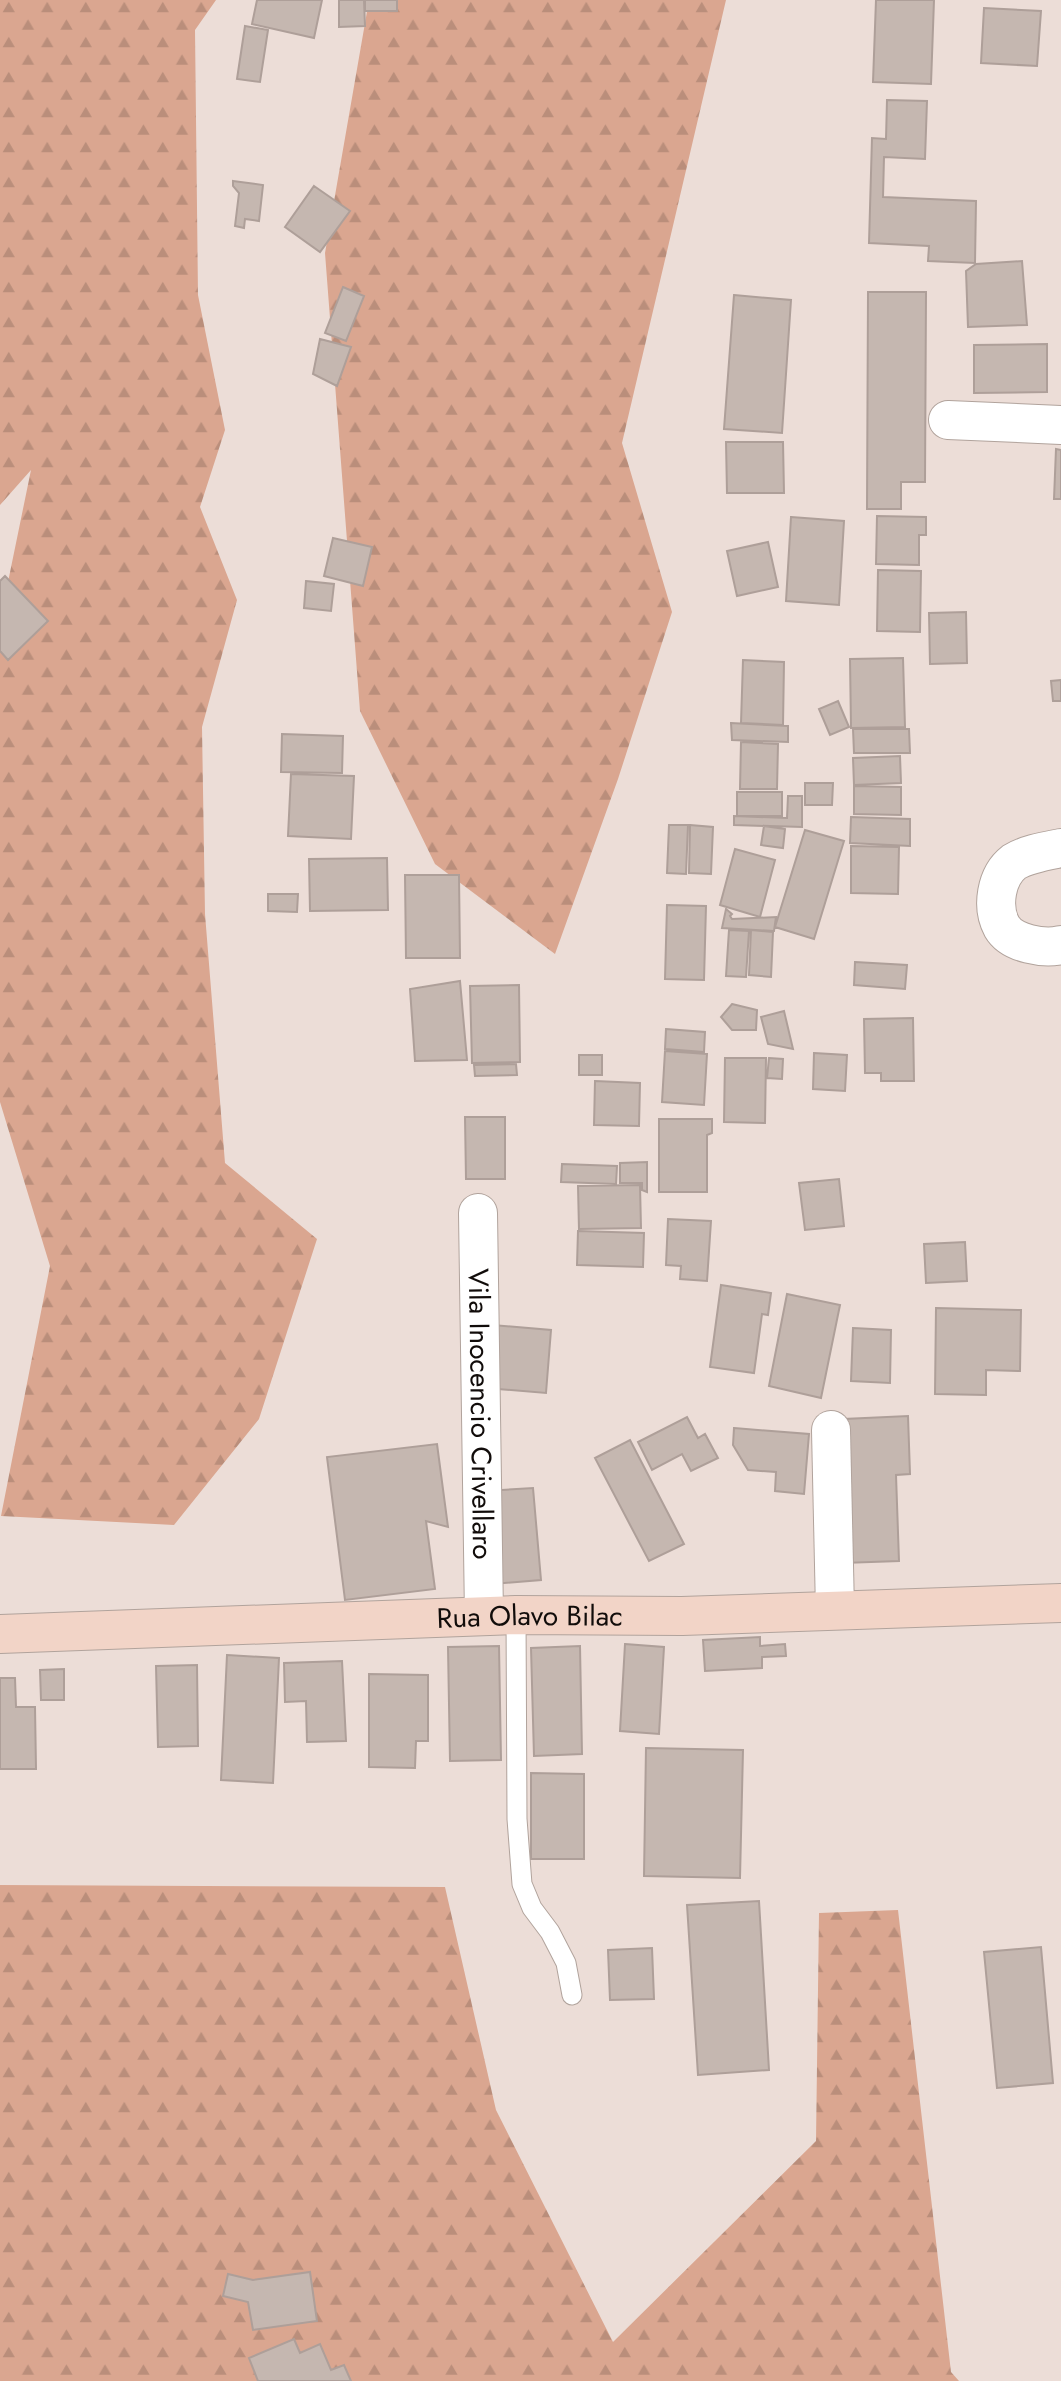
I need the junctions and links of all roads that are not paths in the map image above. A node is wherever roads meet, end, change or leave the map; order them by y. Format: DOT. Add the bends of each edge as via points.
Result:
graph roads {
  1 [pos="948,419"];
  2 [pos="1061,425"];
  3 [pos="1061,848"];
  4 [pos="1061,945"];
  5 [pos="478,1213"];
  6 [pos="831,1430"];
  7 [pos="1061,1603"];
  8 [pos="835,1610"];
  9 [pos="500,1616"];
  10 [pos="0,1634"];
  11 [pos="572,1995"];
  1 -- 2 [label="street"];
  3 -- 4 [label="street" via="1015,862 1002,876 996,897 1002,928 1023,944"];
  5 -- 9 [label="street, Vila Inocencio Crivellaro"];
  6 -- 8 [label="street"];
  7 -- 8 [label="main road, Rua Olavo Bilac"];
  8 -- 9 [label="main road, Rua Olavo Bilac"];
  9 -- 10 [label="main road, Rua Olavo Bilac"];
  9 -- 11 [label="lane" via="522,1884 566,1963"];
}
